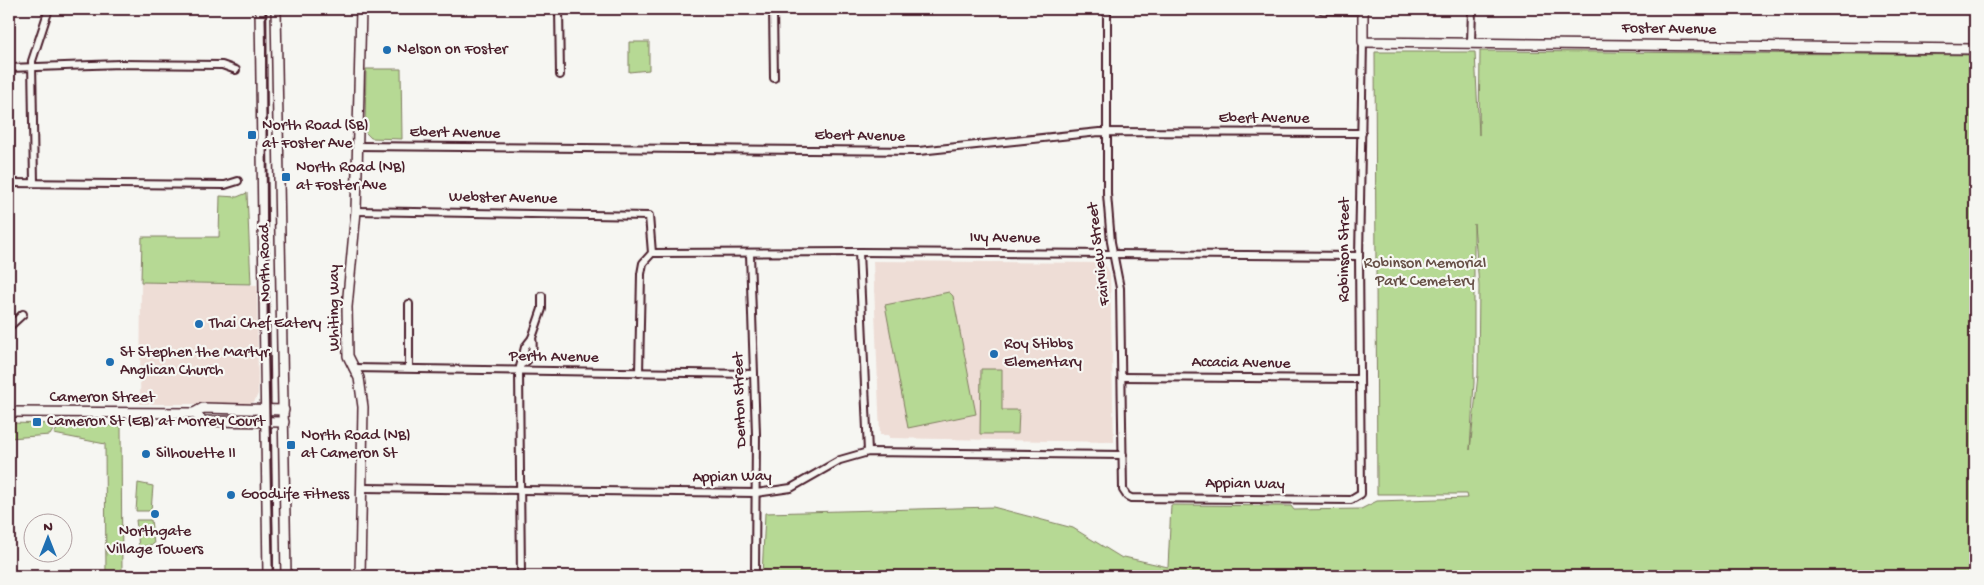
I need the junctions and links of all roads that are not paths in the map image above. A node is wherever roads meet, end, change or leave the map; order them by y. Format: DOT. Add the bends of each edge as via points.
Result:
graph roads {
  1 [pos="49,9"];
  2 [pos="260,9"];
  3 [pos="276,9"];
  4 [pos="361,9"];
  5 [pos="559,9"];
  6 [pos="773,9"];
  7 [pos="1107,9"];
  8 [pos="1323,9"];
  9 [pos="1363,9"];
  10 [pos="1472,9"];
  11 [pos="1362,42"];
  12 [pos="1471,43"];
  13 [pos="1975,49"];
  14 [pos="9,68"];
  15 [pos="32,68"];
  16 [pos="236,70"];
  17 [pos="560,75"];
  18 [pos="774,78"];
  19 [pos="1106,132"];
  20 [pos="1362,134"];
  21 [pos="357,146"];
  22 [pos="238,181"];
  23 [pos="9,183"];
  24 [pos="34,183"];
  25 [pos="356,211"];
  26 [pos="859,252"];
  27 [pos="652,254"];
  28 [pos="750,254"];
  29 [pos="1114,254"];
  30 [pos="1359,256"];
  31 [pos="542,296"];
  32 [pos="409,304"];
  33 [pos="23,314"];
  34 [pos="9,327"];
  35 [pos="409,367"];
  36 [pos="354,368"];
  37 [pos="519,372"];
  38 [pos="640,373"];
  39 [pos="754,374"];
  40 [pos="1122,377"];
  41 [pos="1360,379"];
  42 [pos="265,410"];
  43 [pos="284,410"];
  44 [pos="9,412"];
  45 [pos="194,413"];
  46 [pos="265,422"];
  47 [pos="284,422"];
  48 [pos="868,452"];
  49 [pos="1123,456"];
  50 [pos="363,488"];
  51 [pos="520,489"];
  52 [pos="1361,491"];
  53 [pos="756,493"];
  54 [pos="1125,495"];
  55 [pos="268,576"];
  56 [pos="286,576"];
  57 [pos="360,576"];
  58 [pos="521,576"];
  59 [pos="755,576"];
  1 -- 15 [label="street"];
  2 -- 42 [label="street, North Road"];
  3 -- 43 [label="street, North Road"];
  4 -- 21 [label="street, Whiting Way"];
  5 -- 17 [label="street"];
  6 -- 18 [label="street"];
  7 -- 19 [label="street, Fairview Street"];
  8 -- 9 [label="street"];
  9 -- 11 [label="street, Robinson Street"];
  10 -- 12 [label="street"];
  11 -- 12 [label="street, Foster Avenue"];
  11 -- 20 [label="street, Robinson Street"];
  12 -- 13 [label="street, Foster Avenue"];
  14 -- 15 [label="street"];
  15 -- 16 [label="street" via="120,64 222,65"];
  15 -- 24 [label="street"];
  19 -- 20 [label="street, Ebert Avenue"];
  19 -- 21 [label="street, Ebert Avenue" via="919,151"];
  19 -- 29 [label="street, Fairview Street" via="1107,206"];
  20 -- 30 [label="street, Robinson Street"];
  21 -- 25 [label="street, Whiting Way"];
  22 -- 24 [label="street" via="225,185"];
  23 -- 24 [label="street"];
  25 -- 27 [label="street, Webster Avenue" via="649,216"];
  25 -- 36 [label="street, Whiting Way" via="348,307 348,356"];
  26 -- 28 [label="street, Ivy Avenue"];
  26 -- 29 [label="street, Ivy Avenue"];
  26 -- 48 [label="street"];
  27 -- 28 [label="street, Ivy Avenue"];
  27 -- 38 [label="street" via="643,263 641,274"];
  28 -- 39 [label="street, Denton Street"];
  29 -- 30 [label="street, Ivy Avenue"];
  29 -- 40 [label="street, Fairview Street" via="1120,288"];
  30 -- 41 [label="street, Robinson Street"];
  31 -- 37 [label="street" via="531,355"];
  32 -- 35 [label="street"];
  33 -- 34 [label="street"];
  35 -- 36 [label="street, Perth Avenue"];
  35 -- 37 [label="street, Perth Avenue"];
  36 -- 50 [label="street, Whiting Way" via="359,378 363,406"];
  37 -- 38 [label="street, Perth Avenue"];
  37 -- 51 [label="street"];
  38 -- 39 [label="street, Perth Avenue"];
  39 -- 53 [label="street, Denton Street"];
  40 -- 41 [label="street, Accacia Avenue"];
  40 -- 49 [label="street, Fairview Street"];
  41 -- 52 [label="street, Robinson Street"];
  42 -- 43 [label="street, Cameron Street"];
  42 -- 45 [label="street, Cameron Street" via="203,408"];
  42 -- 46 [label="street, North Road"];
  43 -- 47 [label="street, North Road"];
  44 -- 45 [label="street, Cameron Street"];
  45 -- 46 [label="street, Cameron Street" via="203,421"];
  46 -- 47 [label="street, Cameron Street"];
  46 -- 55 [label="street, North Road"];
  47 -- 56 [label="street, North Road"];
  48 -- 49 [label="street, Appian Way"];
  48 -- 53 [label="street, Appian Way" via="840,460 791,488"];
  49 -- 54 [label="street, Fairview Street"];
  50 -- 51 [label="street, Appian Way"];
  50 -- 57 [label="street, Whiting Way"];
  51 -- 53 [label="street, Appian Way"];
  51 -- 58 [label="street"];
  52 -- 54 [label="street, Appian Way" via="1351,500 1131,498"];
  53 -- 59 [label="street, Denton Street"];
}
